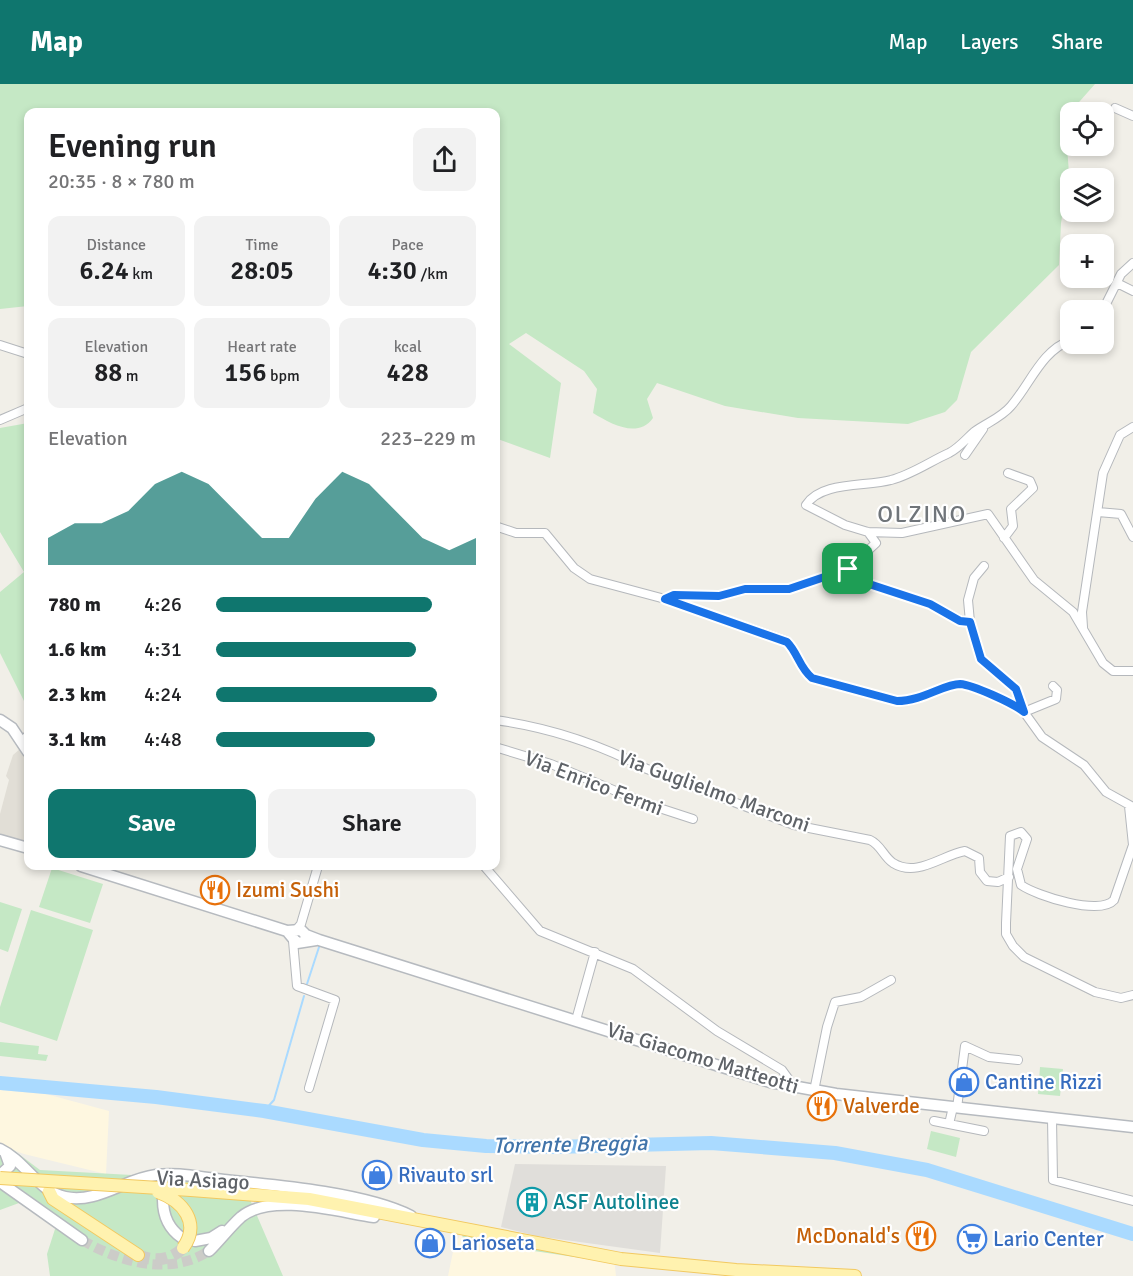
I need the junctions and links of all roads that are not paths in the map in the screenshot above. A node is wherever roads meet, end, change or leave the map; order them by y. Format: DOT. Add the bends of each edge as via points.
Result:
graph roads {
  1 [pos="1115,108"];
  2 [pos="1133,116"];
  3 [pos="1133,263"];
  4 [pos="1117,283"];
  5 [pos="1133,291"];
  6 [pos="1108,300"];
  7 [pos="1060,344"];
  8 [pos="0,345"];
  9 [pos="24,353"];
  10 [pos="24,410"];
  11 [pos="0,420"];
  12 [pos="991,422"];
  13 [pos="1133,427"];
  14 [pos="964,455"];
  15 [pos="1008,473"];
  16 [pos="1098,512"];
  17 [pos="500,527"];
  18 [pos="868,532"];
  19 [pos="1004,537"];
  20 [pos="1133,537"];
  21 [pos="984,566"];
  22 [pos="848,569"];
  23 [pos="665,599"];
  24 [pos="970,622"];
  25 [pos="1083,628"];
  26 [pos="1133,671"];
  27 [pos="1053,686"];
  28 [pos="1024,712"];
  29 [pos="0,720"];
  30 [pos="500,721"];
  31 [pos="24,737"];
  32 [pos="500,749"];
  33 [pos="1131,807"];
  34 [pos="693,819"];
  35 [pos="0,840"];
  36 [pos="24,847"];
  37 [pos="105,870"];
  38 [pos="317,870"];
  39 [pos="488,870"];
  40 [pos="1009,877"];
  41 [pos="297,935"];
  42 [pos="595,952"];
  43 [pos="891,980"];
  44 [pos="1133,995"];
  45 [pos="576,1020"];
  46 [pos="1018,1060"];
  47 [pos="309,1088"];
  48 [pos="795,1088"];
  49 [pos="814,1091"];
  50 [pos="955,1107"];
  51 [pos="1052,1118"];
  52 [pos="934,1121"];
  53 [pos="949,1124"];
  54 [pos="1133,1127"];
  55 [pos="984,1131"];
  56 [pos="3,1151"];
  57 [pos="195,1177"];
  58 [pos="0,1178"];
  59 [pos="181,1180"];
  60 [pos="142,1187"];
  61 [pos="49,1191"];
  62 [pos="164,1200"];
  63 [pos="1133,1201"];
  64 [pos="242,1216"];
  65 [pos="416,1219"];
  66 [pos="82,1239"];
  67 [pos="195,1241"];
  68 [pos="182,1243"];
  69 [pos="209,1251"];
  70 [pos="138,1255"];
  71 [pos="780,1274"];
  72 [pos="855,1276"];
  1 -- 2 [label="street"];
  3 -- 4 [label="street"];
  4 -- 5 [label="street"];
  4 -- 6 [label="street"];
  7 -- 12 [label="street" via="1035,370 1011,407"];
  8 -- 9 [label="street"];
  10 -- 11 [label="street"];
  12 -- 14 [label="street"];
  12 -- 18 [label="street" via="952,451 893,480 825,490 806,505"];
  13 -- 16 [label="street" via="1120,435 1114,445 1103,473"];
  15 -- 19 [label="street" via="1030,482 1034,488 1011,509 1013,526"];
  16 -- 20 [label="street" via="1120,514"];
  16 -- 25 [label="street" via="1082,612"];
  17 -- 23 [label="street" via="545,532 574,568 590,579"];
  18 -- 19 [label="street" via="902,533 952,524 984,513"];
  18 -- 22 [label="street" via="876,543"];
  19 -- 25 [label="street" via="1034,580 1073,612"];
  21 -- 24 [label="street" via="970,588"];
  22 -- 23 [label="street" via="789,589 745,589 719,596 674,595"];
  22 -- 24 [label="street" via="863,582"];
  23 -- 28 [label="street" via="787,642 812,678 897,701 912,701 960,684"];
  24 -- 28 [label="street" via="981,659 1016,689"];
  25 -- 26 [label="street" via="1108,669 1119,673"];
  27 -- 28 [label="street" via="1056,699"];
  28 -- 33 [label="street" via="1042,737 1084,765 1106,792"];
  29 -- 31 [label="street"];
  30 -- 40 [label="street, Via Guglielmo Marconi" via="532,725 606,751 794,825 870,840 899,866 920,867 965,851 979,858 980,872 987,881"];
  32 -- 34 [label="street, Via Enrico Fermi"];
  33 -- 40 [label="street" via="1133,845 1112,903 1084,905 1053,900 1021,885 1017,869 1028,842 1021,832 1013,833 1008,840"];
  35 -- 36 [label="street"];
  37 -- 41 [label="street"];
  38 -- 41 [label="street" via="302,919 306,926"];
  39 -- 42 [label="street" via="540,931"];
  40 -- 44 [label="street" via="1006,934 1024,957 1095,992 1110,997"];
  41 -- 45 [label="street, Via Giacomo Matteotti"];
  41 -- 47 [label="street" via="297,986 335,1000"];
  42 -- 45 [label="street"];
  42 -- 48 [label="street" via="633,969 717,1031 782,1070"];
  43 -- 49 [label="street" via="861,997 835,1002"];
  45 -- 48 [label="street, Via Giacomo Matteotti"];
  46 -- 50 [label="street" via="989,1057 964,1046"];
  48 -- 49 [label="street, Via Giacomo Matteotti"];
  49 -- 50 [label="street, Via Giacomo Matteotti"];
  50 -- 51 [label="street, Via Giacomo Matteotti"];
  50 -- 53 [label="street"];
  51 -- 54 [label="street, Via Giacomo Matteotti"];
  51 -- 63 [label="street" via="1053,1180"];
  52 -- 53 [label="street"];
  53 -- 55 [label="street"];
  56 -- 58 [label="street" via="9,1166"];
  56 -- 61 [label="street, Via Asiago"];
  57 -- 59 [label="street"];
  57 -- 61 [label="street, Via Asiago" via="142,1177 88,1199 63,1197"];
  57 -- 65 [label="street, Via Asiago" via="319,1192 399,1210"];
  58 -- 60 [label="main road, bridge"];
  58 -- 66 [label="street"];
  60 -- 65 [label="main road, bridge" via="309,1199"];
  60 -- 68 [label="main road, bridge" via="169,1196 184,1208 190,1227"];
  61 -- 70 [label="main road" via="53,1199"];
  62 -- 68 [label="street" via="170,1226"];
  64 -- 65 [label="street, Via Asiago" via="283,1205"];
  64 -- 67 [label="street" via="211,1238"];
  64 -- 69 [label="street, Via Asiago"];
  65 -- 71 [label="main road, Via Asiago" via="614,1258"];
  71 -- 72 [label="main road, Via Asiago" via="801,1271"];
}
